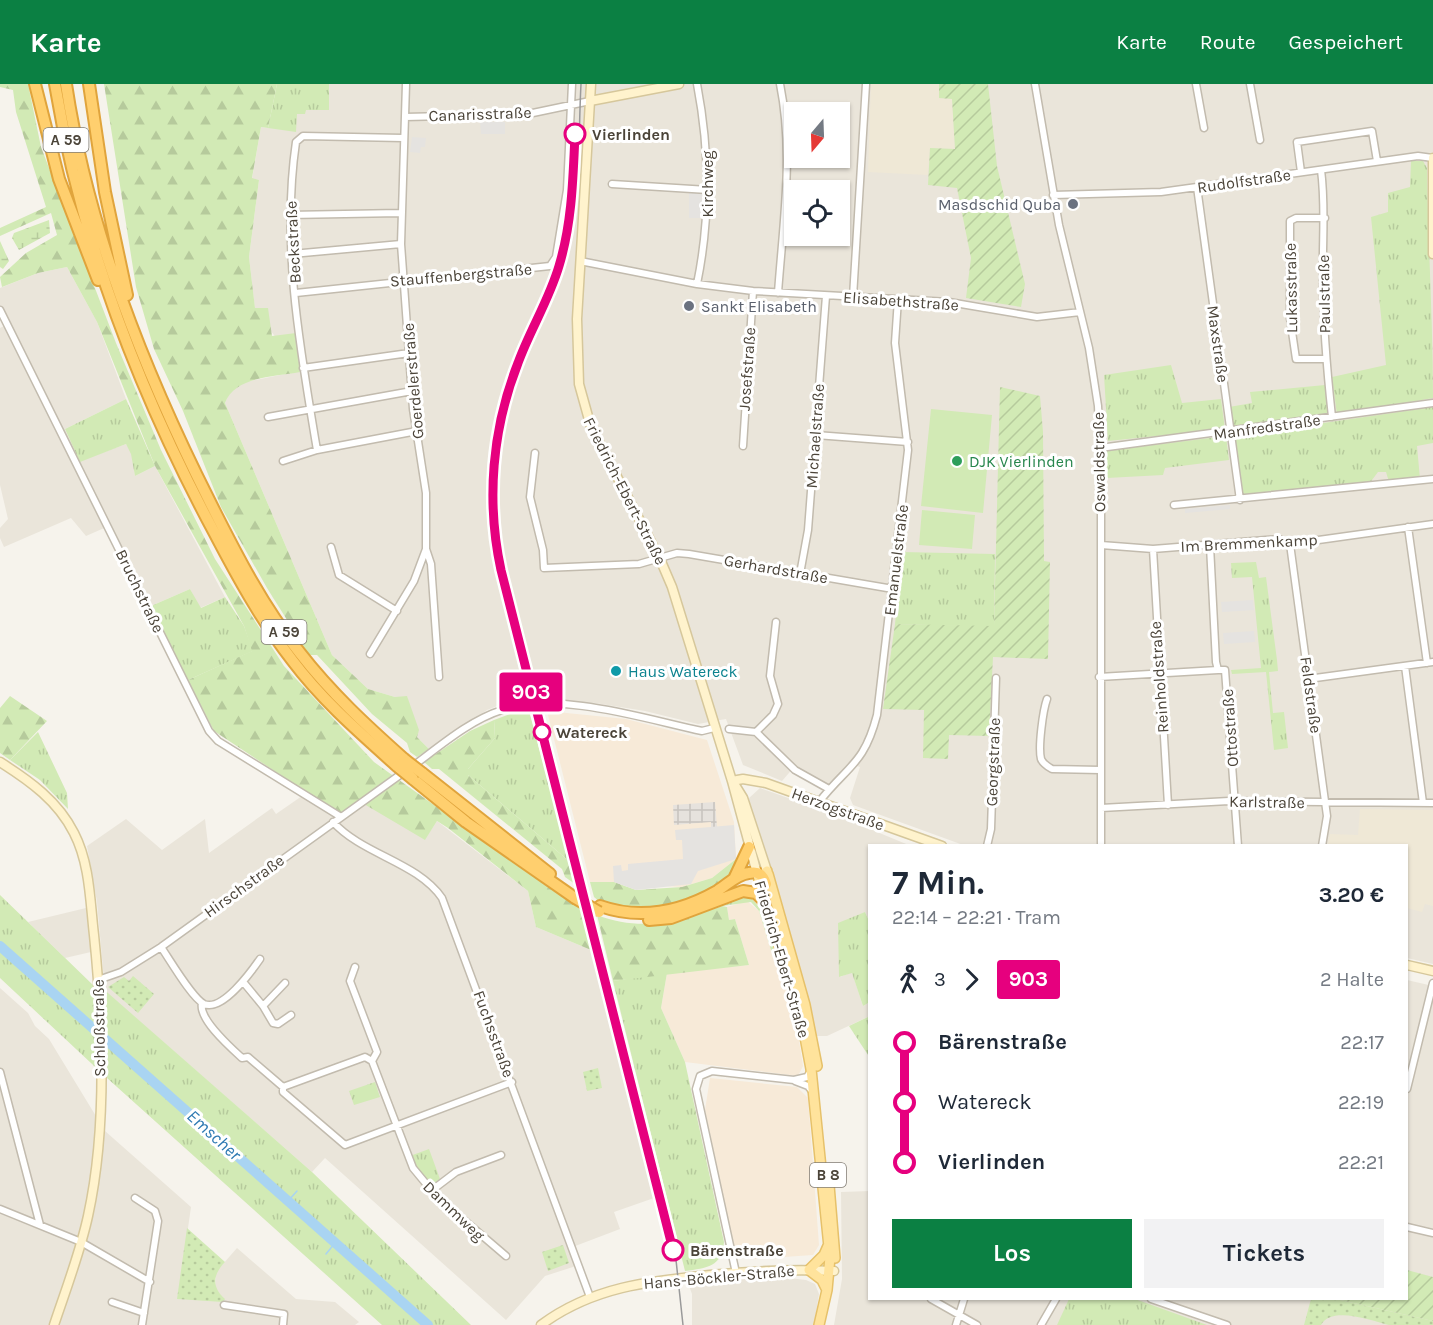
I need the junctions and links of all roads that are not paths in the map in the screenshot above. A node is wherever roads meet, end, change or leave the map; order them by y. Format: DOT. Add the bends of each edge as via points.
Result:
graph roads {
  1 [pos="35,84"];
  2 [pos="55,84"];
  3 [pos="66,84"];
  4 [pos="89,84"];
  5 [pos="406,84"];
  6 [pos="572,84"];
  7 [pos="591,84"];
  8 [pos="680,84"];
  9 [pos="697,84"];
  10 [pos="780,84"];
  11 [pos="866,84"];
  12 [pos="1035,84"];
  13 [pos="1196,84"];
  14 [pos="1250,84"];
  15 [pos="590,101"];
  16 [pos="571,106"];
  17 [pos="405,117"];
  18 [pos="1204,128"];
  19 [pos="403,138"];
  20 [pos="1260,140"];
  21 [pos="1433,158"];
  22 [pos="1377,161"];
  23 [pos="1321,170"];
  24 [pos="1300,172"];
  25 [pos="612,184"];
  26 [pos="1197,187"];
  27 [pos="708,190"];
  28 [pos="1053,195"];
  29 [pos="400,213"];
  30 [pos="289,215"];
  31 [pos="1325,219"];
  32 [pos="401,244"];
  33 [pos="292,254"];
  34 [pos="1433,254"];
  35 [pos="580,261"];
  36 [pos="404,280"];
  37 [pos="697,284"];
  38 [pos="753,291"];
  39 [pos="296,293"];
  40 [pos="778,293"];
  41 [pos="826,296"];
  42 [pos="853,297"];
  43 [pos="898,299"];
  44 [pos="0,310"];
  45 [pos="1080,312"];
  46 [pos="119,318"];
  47 [pos="132,325"];
  48 [pos="409,353"];
  49 [pos="1325,359"];
  50 [pos="303,368"];
  51 [pos="412,391"];
  52 [pos="1433,402"];
  53 [pos="310,410"];
  54 [pos="268,417"];
  55 [pos="1332,417"];
  56 [pos="417,431"];
  57 [pos="1230,433"];
  58 [pos="816,435"];
  59 [pos="908,442"];
  60 [pos="743,446"];
  61 [pos="1100,448"];
  62 [pos="317,450"];
  63 [pos="535,453"];
  64 [pos="283,461"];
  65 [pos="1433,479"];
  66 [pos="1240,500"];
  67 [pos="1174,506"];
  68 [pos="1433,524"];
  69 [pos="1408,527"];
  70 [pos="1290,544"];
  71 [pos="1101,545"];
  72 [pos="1210,546"];
  73 [pos="331,547"];
  74 [pos="426,549"];
  75 [pos="1153,549"];
  76 [pos="660,559"];
  77 [pos="800,574"];
  78 [pos="893,589"];
  79 [pos="397,611"];
  80 [pos="776,622"];
  81 [pos="370,654"];
  82 [pos="1430,663"];
  83 [pos="1405,666"];
  84 [pos="1218,670"];
  85 [pos="1159,674"];
  86 [pos="439,677"];
  87 [pos="1100,677"];
  88 [pos="996,678"];
  89 [pos="1308,679"];
  90 [pos="1047,699"];
  91 [pos="714,728"];
  92 [pos="729,729"];
  93 [pos="756,732"];
  94 [pos="0,762"];
  95 [pos="401,763"];
  96 [pos="1100,770"];
  97 [pos="732,781"];
  98 [pos="829,789"];
  99 [pos="819,802"];
  100 [pos="1235,802"];
  101 [pos="1326,803"];
  102 [pos="1423,803"];
  103 [pos="1433,803"];
  104 [pos="1168,805"];
  105 [pos="1101,808"];
  106 [pos="341,818"];
  107 [pos="333,822"];
  108 [pos="936,844"];
  109 [pos="987,844"];
  110 [pos="1101,844"];
  111 [pos="1238,844"];
  112 [pos="1322,844"];
  113 [pos="749,847"];
  114 [pos="762,877"];
  115 [pos="733,880"];
  116 [pos="766,903"];
  117 [pos="599,909"];
  118 [pos="648,920"];
  119 [pos="161,947"];
  120 [pos="260,959"];
  121 [pos="1408,965"];
  122 [pos="355,968"];
  123 [pos="1433,971"];
  124 [pos="98,980"];
  125 [pos="1433,982"];
  126 [pos="244,983"];
  127 [pos="285,983"];
  128 [pos="202,1003"];
  129 [pos="263,1006"];
  130 [pos="291,1015"];
  131 [pos="372,1061"];
  132 [pos="812,1069"];
  133 [pos="0,1072"];
  134 [pos="793,1079"];
  135 [pos="512,1082"];
  136 [pos="1408,1085"];
  137 [pos="283,1087"];
  138 [pos="814,1094"];
  139 [pos="395,1126"];
  140 [pos="501,1155"];
  141 [pos="431,1191"];
  142 [pos="135,1198"];
  143 [pos="0,1209"];
  144 [pos="40,1225"];
  145 [pos="1408,1227"];
  146 [pos="1433,1233"];
  147 [pos="81,1242"];
  148 [pos="828,1244"];
  149 [pos="506,1256"];
  150 [pos="810,1270"];
  151 [pos="832,1270"];
  152 [pos="736,1273"];
  153 [pos="150,1282"];
  154 [pos="827,1290"];
  155 [pos="590,1297"];
  156 [pos="933,1300"];
  157 [pos="964,1300"];
  158 [pos="1055,1300"];
  159 [pos="1154,1300"];
  160 [pos="112,1302"];
  161 [pos="224,1305"];
  162 [pos="144,1314"];
  163 [pos="960,1315"];
  164 [pos="54,1325"];
  165 [pos="142,1325"];
  166 [pos="283,1325"];
  167 [pos="541,1325"];
  168 [pos="819,1325"];
  169 [pos="825,1325"];
  170 [pos="956,1325"];
  171 [pos="977,1325"];
  172 [pos="1041,1325"];
  173 [pos="1227,1325"];
  1 -- 46 [label="highway" via="67,201 100,284"];
  2 -- 46 [label="highway, A 59" via="79,198"];
  3 -- 47 [label="highway, A 59" via="89,195"];
  4 -- 47 [label="highway" via="105,192"];
  5 -- 17 [label="street, Goerdelerstraße"];
  6 -- 16 [label="street, Stauffenbergstraße"];
  7 -- 15 [label="main road, Friedrich-Ebert-Straße"];
  8 -- 15 [label="main road"];
  9 -- 27 [label="street, Kirchweg" via="706,131"];
  10 -- 40 [label="street" via="788,148"];
  11 -- 42 [label="street"];
  12 -- 28 [label="street, Oswaldstraße"];
  13 -- 18 [label="street"];
  14 -- 20 [label="street"];
  15 -- 16 [label="street, Canarisstraße"];
  15 -- 35 [label="main road, Friedrich-Ebert-Straße"];
  16 -- 17 [label="street, Canarisstraße" via="528,114"];
  16 -- 36 [label="street, Stauffenbergstraße" via="567,190 556,257 550,266"];
  17 -- 19 [label="street, Goerdelerstraße"];
  19 -- 29 [label="street, Goerdelerstraße"];
  19 -- 30 [label="street, Beckstraße" via="298,138"];
  21 -- 22 [label="street, Rudolfstraße" via="1424,155"];
  21 -- 34 [label="main road"];
  22 -- 23 [label="street, Rudolfstraße"];
  22 -- 24 [label="street" via="1372,131 1297,142"];
  23 -- 24 [label="street, Rudolfstraße"];
  23 -- 31 [label="street, Paulstraße"];
  24 -- 26 [label="street, Rudolfstraße"];
  25 -- 27 [label="street"];
  26 -- 28 [label="street, Rudolfstraße" via="1126,194"];
  26 -- 57 [label="street, Maxstraße"];
  27 -- 37 [label="street, Kirchweg" via="706,238"];
  28 -- 45 [label="street, Oswaldstraße"];
  29 -- 30 [label="street"];
  29 -- 32 [label="street, Goerdelerstraße"];
  30 -- 33 [label="street, Beckstraße"];
  31 -- 49 [label="street, Paulstraße"];
  31 -- 49 [label="street, Lukasstraße" via="1290,221 1290,318 1296,359"];
  32 -- 33 [label="street"];
  32 -- 36 [label="street, Goerdelerstraße"];
  33 -- 39 [label="street, Beckstraße"];
  35 -- 37 [label="street, Elisabethstraße"];
  35 -- 76 [label="main road, Friedrich-Ebert-Straße" via="576,356 583,404 603,453"];
  36 -- 39 [label="street, Stauffenbergstraße"];
  36 -- 48 [label="street, Goerdelerstraße"];
  37 -- 38 [label="street, Elisabethstraße"];
  38 -- 40 [label="street, Elisabethstraße"];
  38 -- 60 [label="street, Josefstraße"];
  39 -- 50 [label="street, Beckstraße"];
  40 -- 41 [label="street, Elisabethstraße"];
  41 -- 42 [label="street, Elisabethstraße"];
  41 -- 58 [label="street, Michaelstraße"];
  42 -- 43 [label="street, Elisabethstraße"];
  43 -- 45 [label="street, Elisabethstraße" via="949,302 1037,317"];
  43 -- 59 [label="street, Emanuelstraße" via="896,355"];
  44 -- 106 [label="street, Bruchstraße" via="209,731 218,741"];
  45 -- 61 [label="street, Oswaldstraße" via="1095,381"];
  46 -- 95 [label="highway, A 59" via="184,473 252,601 309,681 346,720"];
  47 -- 95 [label="highway, A 59" via="189,460 261,597 317,675"];
  48 -- 50 [label="street"];
  48 -- 51 [label="street, Goerdelerstraße"];
  49 -- 55 [label="street, Paulstraße"];
  50 -- 53 [label="street, Beckstraße"];
  51 -- 53 [label="street"];
  51 -- 56 [label="street, Goerdelerstraße"];
  52 -- 55 [label="street, Manfredstraße"];
  53 -- 54 [label="street"];
  53 -- 62 [label="street, Beckstraße"];
  55 -- 57 [label="street, Manfredstraße"];
  56 -- 62 [label="street"];
  56 -- 74 [label="street, Goerdelerstraße" via="426,493"];
  57 -- 61 [label="street, Manfredstraße"];
  57 -- 66 [label="street, Maxstraße"];
  58 -- 59 [label="street"];
  58 -- 77 [label="street, Michaelstraße"];
  59 -- 78 [label="street, Emanuelstraße"];
  61 -- 71 [label="street, Oswaldstraße"];
  62 -- 64 [label="street"];
  63 -- 76 [label="street, Gerhardstraße" via="530,497 544,568 639,564"];
  65 -- 66 [label="street"];
  66 -- 67 [label="street"];
  68 -- 69 [label="street, Im Bremmenkamp"];
  69 -- 70 [label="street, Im Bremmenkamp"];
  69 -- 82 [label="street"];
  70 -- 72 [label="street, Im Bremmenkamp" via="1279,539"];
  70 -- 89 [label="street, Feldstraße"];
  71 -- 75 [label="street, Im Bremmenkamp"];
  71 -- 87 [label="street, Oswaldstraße"];
  72 -- 75 [label="street, Im Bremmenkamp"];
  72 -- 84 [label="street, Ottostraße"];
  73 -- 79 [label="street" via="339,575"];
  74 -- 79 [label="street"];
  74 -- 86 [label="street, Goerdelerstraße" via="431,564"];
  75 -- 85 [label="street, Reinholdstraße"];
  76 -- 77 [label="street, Gerhardstraße" via="677,553 689,554"];
  76 -- 91 [label="main road, Friedrich-Ebert-Straße"];
  77 -- 78 [label="street, Gerhardstraße"];
  78 -- 98 [label="street, Emanuelstraße" via="871,740 856,764"];
  79 -- 81 [label="street"];
  80 -- 93 [label="street" via="770,676 778,704"];
  82 -- 83 [label="street"];
  83 -- 89 [label="street"];
  83 -- 102 [label="street"];
  84 -- 85 [label="street"];
  84 -- 100 [label="street, Ottostraße" via="1225,670"];
  85 -- 87 [label="street"];
  85 -- 104 [label="street, Reinholdstraße"];
  87 -- 96 [label="street, Oswaldstraße"];
  88 -- 109 [label="street, Georgstraße"];
  89 -- 101 [label="street, Feldstraße"];
  90 -- 96 [label="street" via="1043,708 1041,757 1045,765 1052,769"];
  91 -- 97 [label="main road, Friedrich-Ebert-Straße"];
  91 -- 106 [label="street, Hirschstraße" via="702,730 621,711 521,705 487,716"];
  92 -- 93 [label="street"];
  93 -- 98 [label="street" via="795,770"];
  94 -- 124 [label="main road, Schloßstraße" via="54,804 79,843 87,874"];
  95 -- 117 [label="highway, A 59, bridge" via="576,896"];
  96 -- 105 [label="street, Oswaldstraße"];
  97 -- 99 [label="main road, Herzogstraße" via="766,783"];
  97 -- 113 [label="main road, Friedrich-Ebert-Straße"];
  97 -- 114 [label="main road, Friedrich-Ebert-Straße" via="743,798"];
  98 -- 99 [label="street, Emanuelstraße"];
  99 -- 108 [label="main road, Herzogstraße"];
  100 -- 101 [label="street, Karlstraße"];
  100 -- 104 [label="street, Karlstraße"];
  100 -- 111 [label="street, Ottostraße"];
  101 -- 102 [label="street, Karlstraße"];
  101 -- 112 [label="street, Feldstraße"];
  102 -- 103 [label="street, Karlstraße"];
  104 -- 105 [label="street, Karlstraße"];
  105 -- 110 [label="street, Oswaldstraße"];
  106 -- 107 [label="street, Hirschstraße"];
  107 -- 119 [label="street, Hirschstraße"];
  107 -- 135 [label="street, Fuchsstraße" via="346,835 431,885 442,898"];
  113 -- 114 [label="main road, Friedrich-Ebert-Straße"];
  113 -- 115 [label="highway"];
  114 -- 115 [label="highway" via="742,874"];
  114 -- 116 [label="main road, Friedrich-Ebert-Straße / B 8"];
  114 -- 118 [label="highway" via="673,914"];
  114 -- 151 [label="main road, Friedrich-Ebert-Straße / B 8" via="797,989 804,999 819,1080 833,1217"];
  115 -- 117 [label="highway, A 59" via="702,898 664,911 637,915"];
  116 -- 118 [label="highway" via="756,893 743,891 671,918"];
  116 -- 132 [label="main road, Friedrich-Ebert-Straße / B 8"];
  117 -- 118 [label="highway, A 59" via="624,919"];
  119 -- 124 [label="street, Hirschstraße" via="121,972"];
  119 -- 128 [label="street"];
  120 -- 126 [label="street"];
  121 -- 123 [label="main road"];
  122 -- 131 [label="street, Dammweg" via="350,981 377,1053"];
  124 -- 147 [label="main road, Schloßstraße" via="96,1164"];
  125 -- 136 [label="street"];
  126 -- 128 [label="street" via="214,1005"];
  126 -- 129 [label="street"];
  127 -- 129 [label="street"];
  128 -- 137 [label="street" via="203,1014 220,1038"];
  129 -- 130 [label="street" via="273,1023"];
  131 -- 137 [label="street" via="365,1057"];
  131 -- 139 [label="street, Dammweg"];
  132 -- 134 [label="street" via="807,1077"];
  132 -- 138 [label="main road, B 8"];
  133 -- 144 [label="street"];
  134 -- 138 [label="street" via="808,1086"];
  134 -- 152 [label="street" via="712,1071 700,1076 698,1082 696,1089"];
  135 -- 139 [label="street"];
  135 -- 155 [label="street, Fuchsstraße"];
  137 -- 139 [label="street" via="283,1092 345,1145"];
  138 -- 148 [label="main road, B 8"];
  139 -- 141 [label="street, Dammweg" via="413,1168"];
  140 -- 141 [label="street" via="456,1172"];
  141 -- 149 [label="street, Dammweg"];
  142 -- 153 [label="street" via="155,1211 158,1221"];
  143 -- 144 [label="street"];
  144 -- 147 [label="street"];
  145 -- 146 [label="street"];
  147 -- 153 [label="street"];
  147 -- 164 [label="main road, Schloßstraße"];
  148 -- 150 [label="main road"];
  148 -- 151 [label="main road, B 8"];
  150 -- 151 [label="main road, Hans-Böckler-Straße"];
  150 -- 152 [label="main road, Hans-Böckler-Straße"];
  150 -- 154 [label="main road"];
  151 -- 154 [label="main road, B 8"];
  151 -- 169 [label="main road, B 8"];
  152 -- 155 [label="main road, Hans-Böckler-Straße" via="639,1283"];
  153 -- 162 [label="street"];
  154 -- 168 [label="main road, B 8"];
  155 -- 167 [label="main road, Hans-Böckler-Straße"];
  156 -- 163 [label="street"];
  157 -- 163 [label="street"];
  158 -- 172 [label="street"];
  159 -- 173 [label="street"];
  160 -- 162 [label="street"];
  161 -- 166 [label="street" via="284,1314"];
  162 -- 165 [label="street"];
  163 -- 170 [label="street"];
  163 -- 171 [label="street"];
}
